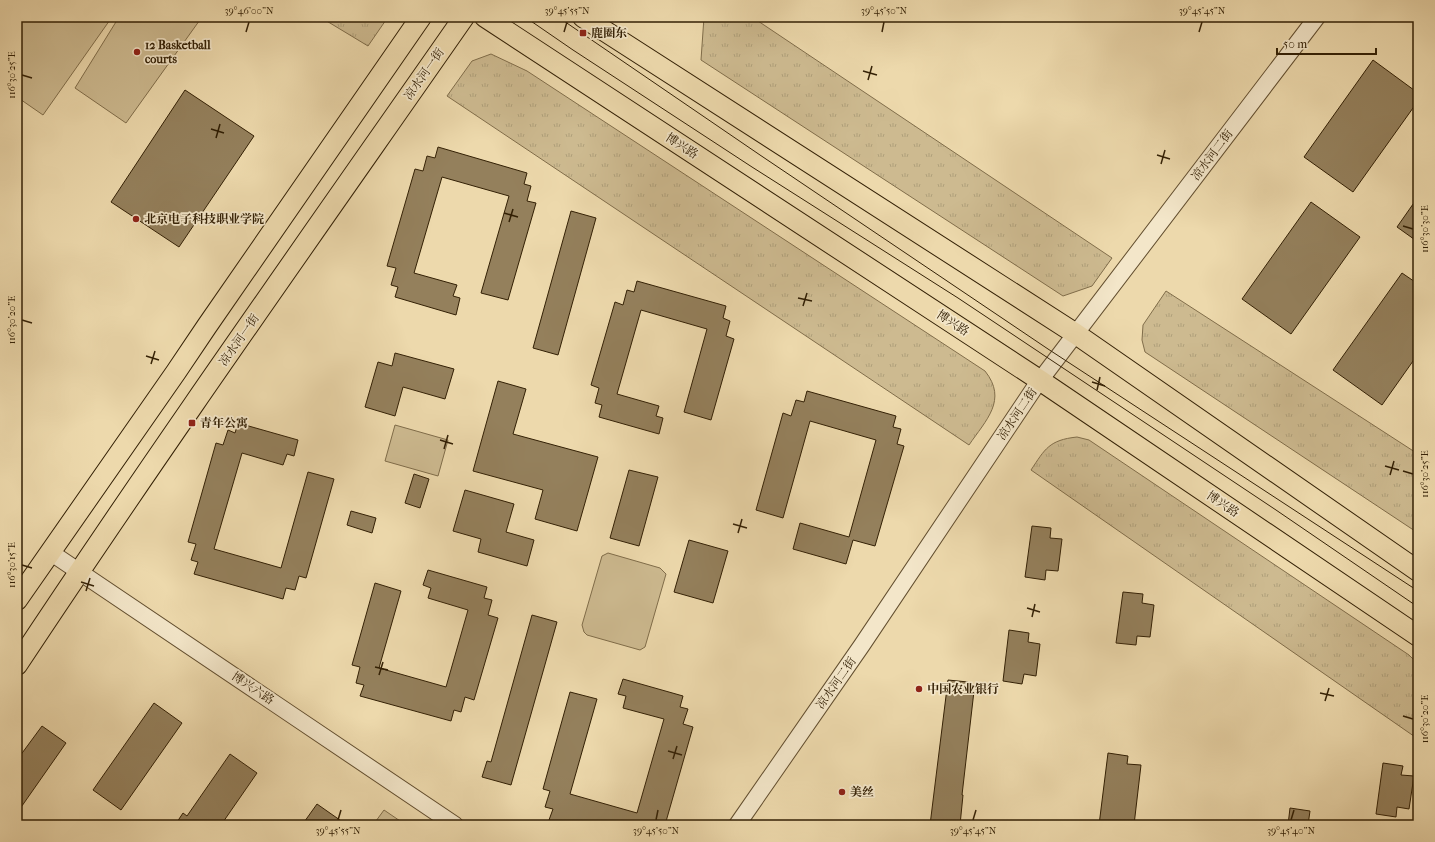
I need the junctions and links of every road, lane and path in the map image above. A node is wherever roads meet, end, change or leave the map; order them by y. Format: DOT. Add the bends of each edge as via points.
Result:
graph roads {
  1 [pos="421,17"];
  2 [pos="464,17"];
  3 [pos="485,17"];
  4 [pos="583,17"];
  5 [pos="1317,17"];
  6 [pos="1076,334"];
  7 [pos="1040,381"];
  8 [pos="50,552"];
  9 [pos="79,571"];
  10 [pos="1418,571"];
  11 [pos="17,600"];
  12 [pos="1418,636"];
  13 [pos="17,665"];
  14 [pos="455,825"];
  15 [pos="737,825"];
  1 -- 8 [label="main road"];
  2 -- 9 [label="main road, 凉水河一街"];
  3 -- 7 [label="main road, 博兴路"];
  4 -- 6 [label="main road"];
  5 -- 6 [label="street, 凉水河二街"];
  6 -- 7 [label="street, 凉水河二街"];
  6 -- 10 [label="main road"];
  7 -- 12 [label="main road, 博兴路"];
  7 -- 15 [label="street, 凉水河二街"];
  8 -- 9 [label="street, 博兴六路"];
  8 -- 11 [label="main road"];
  9 -- 13 [label="main road, 凉水河一街"];
  9 -- 14 [label="street, 博兴六路"];
}
